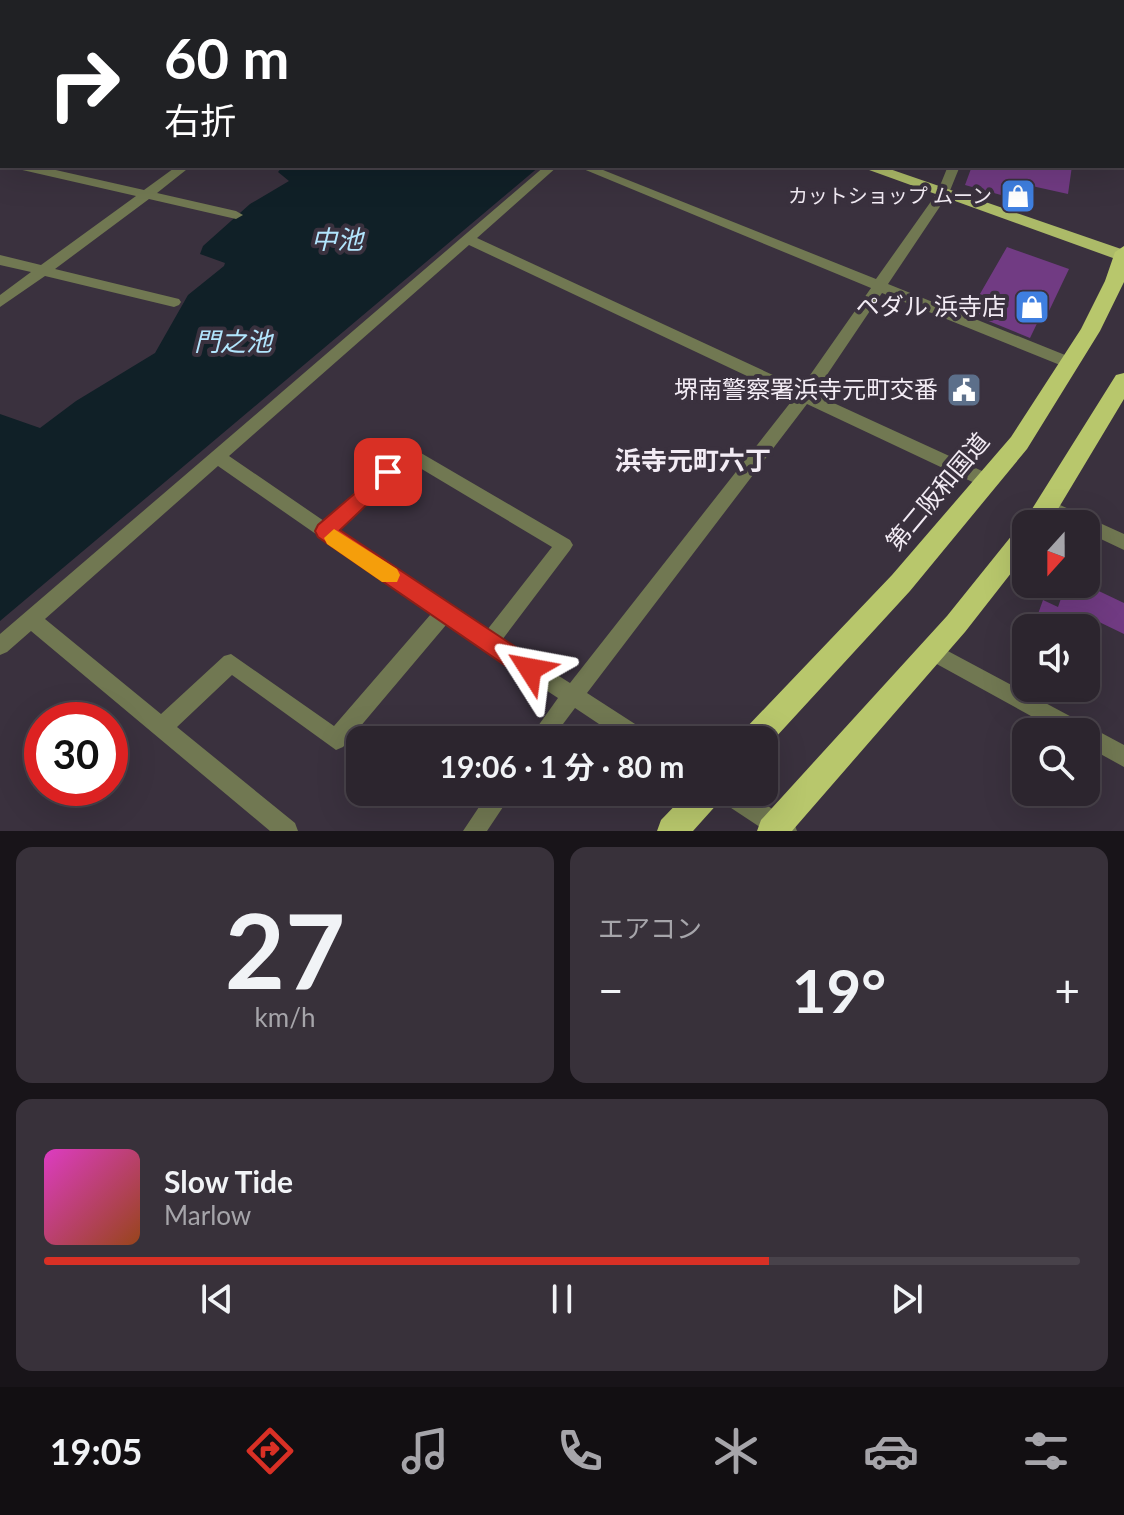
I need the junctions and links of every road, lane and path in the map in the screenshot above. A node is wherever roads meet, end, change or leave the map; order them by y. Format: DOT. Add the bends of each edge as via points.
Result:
graph roads {
  1 [pos="31,168"];
  2 [pos="182,168"];
  3 [pos="550,168"];
  4 [pos="587,168"];
  5 [pos="872,168"];
  6 [pos="953,168"];
  7 [pos="149,193"];
  8 [pos="943,193"];
  9 [pos="236,215"];
  10 [pos="467,239"];
  11 [pos="1124,255"];
  12 [pos="0,260"];
  13 [pos="46,271"];
  14 [pos="879,287"];
  15 [pos="0,302"];
  16 [pos="174,302"];
  17 [pos="1070,363"];
  18 [pos="1123,383"];
  19 [pos="804,396"];
  20 [pos="219,458"];
  21 [pos="987,481"];
  22 [pos="1046,510"];
  23 [pos="325,531"];
  24 [pos="1100,531"];
  25 [pos="1124,542"];
  26 [pos="1012,553"];
  27 [pos="444,613"];
  28 [pos="32,620"];
  29 [pos="489,642"];
  30 [pos="0,646"];
  31 [pos="931,651"];
  32 [pos="570,696"];
  33 [pos="1054,718"];
  34 [pos="548,726"];
  35 [pos="619,726"];
  36 [pos="767,726"];
  37 [pos="162,727"];
  38 [pos="1100,743"];
  39 [pos="1124,756"];
  40 [pos="492,806"];
  41 [pos="696,806"];
  42 [pos="746,806"];
  43 [pos="778,829"];
  44 [pos="287,831"];
  45 [pos="474,831"];
  46 [pos="672,831"];
  1 -- 7 [label="street"];
  2 -- 7 [label="street"];
  3 -- 10 [label="street"];
  4 -- 14 [label="street"];
  5 -- 8 [label="main road"];
  6 -- 8 [label="street"];
  7 -- 9 [label="street"];
  7 -- 13 [label="street"];
  8 -- 11 [label="main road"];
  8 -- 14 [label="street"];
  10 -- 19 [label="street"];
  10 -- 20 [label="street"];
  11 -- 17 [label="highway, 第二阪和国道"];
  12 -- 13 [label="street"];
  13 -- 15 [label="street"];
  13 -- 16 [label="street"];
  14 -- 17 [label="street"];
  14 -- 19 [label="street"];
  17 -- 21 [label="highway, 第二阪和国道" via="1019,443"];
  18 -- 22 [label="highway"];
  19 -- 21 [label="street"];
  19 -- 32 [label="street"];
  20 -- 23 [label="street"];
  20 -- 28 [label="street"];
  21 -- 36 [label="highway, 第二阪和国道" via="901,583"];
  23 -- 27 [label="street"];
  23 -- 29 [label="street" via="409,453 564,545"];
  24 -- 25 [label="street"];
  26 -- 31 [label="highway"];
  27 -- 29 [label="street"];
  27 -- 37 [label="street" via="336,740 231,663"];
  28 -- 30 [label="street"];
  28 -- 37 [label="street"];
  29 -- 32 [label="street"];
  31 -- 33 [label="street"];
  31 -- 43 [label="highway"];
  32 -- 34 [label="street"];
  32 -- 35 [label="street"];
  37 -- 44 [label="street"];
  38 -- 39 [label="street"];
  40 -- 45 [label="street"];
  41 -- 46 [label="highway"];
  42 -- 43 [label="street"];
}
